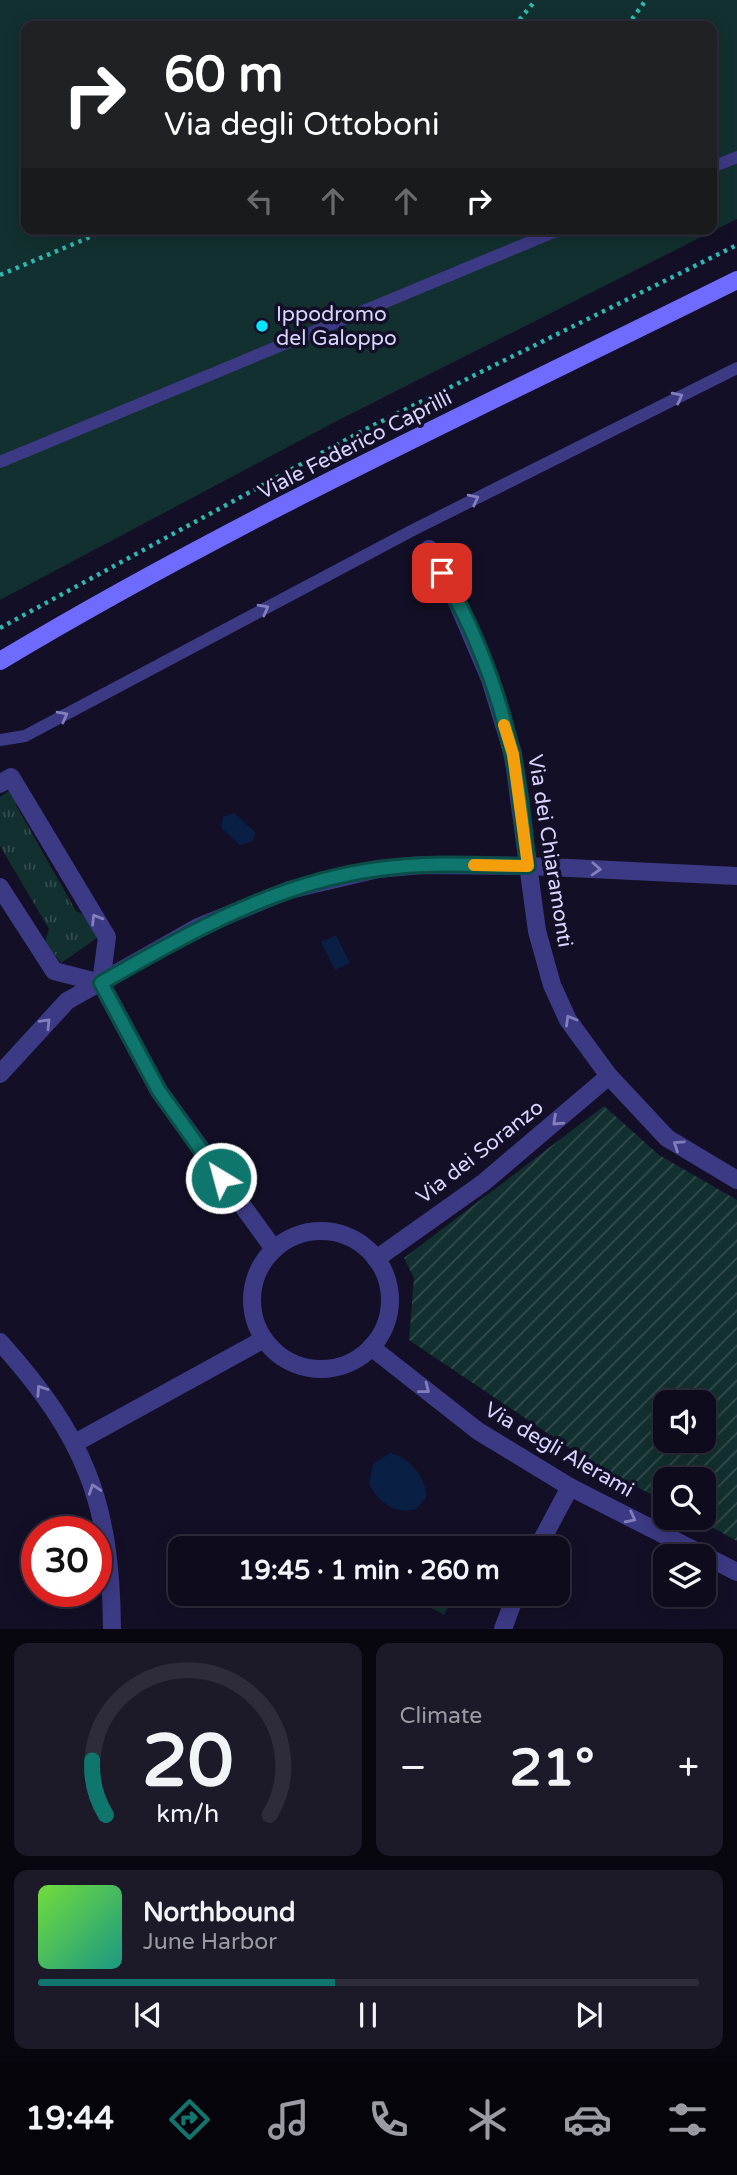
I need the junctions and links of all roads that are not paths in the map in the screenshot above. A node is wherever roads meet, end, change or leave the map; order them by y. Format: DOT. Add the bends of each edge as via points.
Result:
graph roads {
  1 [pos="737,157"];
  2 [pos="717,165"];
  3 [pos="546,235"];
  4 [pos="737,280"];
  5 [pos="737,368"];
  6 [pos="0,461"];
  7 [pos="429,549"];
  8 [pos="0,661"];
  9 [pos="0,740"];
  10 [pos="0,784"];
  11 [pos="528,866"];
  12 [pos="737,876"];
  13 [pos="0,887"];
  14 [pos="101,983"];
  15 [pos="0,1074"];
  16 [pos="608,1076"];
  17 [pos="737,1180"];
  18 [pos="274,1249"];
  19 [pos="376,1259"];
  20 [pos="264,1339"];
  21 [pos="0,1342"];
  22 [pos="371,1347"];
  23 [pos="75,1443"];
  24 [pos="570,1487"];
  25 [pos="544,1536"];
  26 [pos="737,1572"];
  27 [pos="512,1606"];
  28 [pos="112,1629"];
  29 [pos="503,1629"];
  1 -- 2 [label="lane"];
  3 -- 6 [label="lane"];
  4 -- 8 [label="street, Viale Federico Caprilli" via="360,467"];
  9 -- 5 [label="lane, one-way" via="25,736 413,530"];
  7 -- 11 [label="street, Via dei Chiaramonti" via="490,679 513,754"];
  14 -- 10 [label="street, one-way" via="107,937 11,777"];
  11 -- 12 [label="street, one-way"];
  11 -- 14 [label="street" via="378,869 289,890 198,927"];
  16 -- 11 [label="street, Via dei Chiaramonti, one-way" via="568,1020 552,985 537,931"];
  13 -- 14 [label="street" via="54,971"];
  15 -- 14 [label="street, one-way" via="67,1001"];
  14 -- 18 [label="street" via="166,1101"];
  17 -- 16 [label="street, Via dei Chiaramonti, one-way" via="667,1138"];
  16 -- 19 [label="street, Via dei Soranzo, one-way" via="483,1183"];
  18 -- 19 [label="street" via="301,1234 331,1232 360,1243"];
  18 -- 20 [label="street" via="252,1292 254,1317"];
  19 -- 22 [label="street" via="387,1280 390,1304 384,1327"];
  20 -- 22 [label="street" via="288,1360 319,1369 343,1365"];
  20 -- 23 [label="street"];
  23 -- 21 [label="street, one-way" via="36,1382"];
  22 -- 24 [label="street, Via degli Alerami, one-way" via="478,1431"];
  28 -- 23 [label="street, one-way" via="112,1575 104,1521"];
  24 -- 25 [label="street"];
  24 -- 26 [label="street, Via degli Alerami, one-way"];
  27 -- 29 [label="street"];
}
